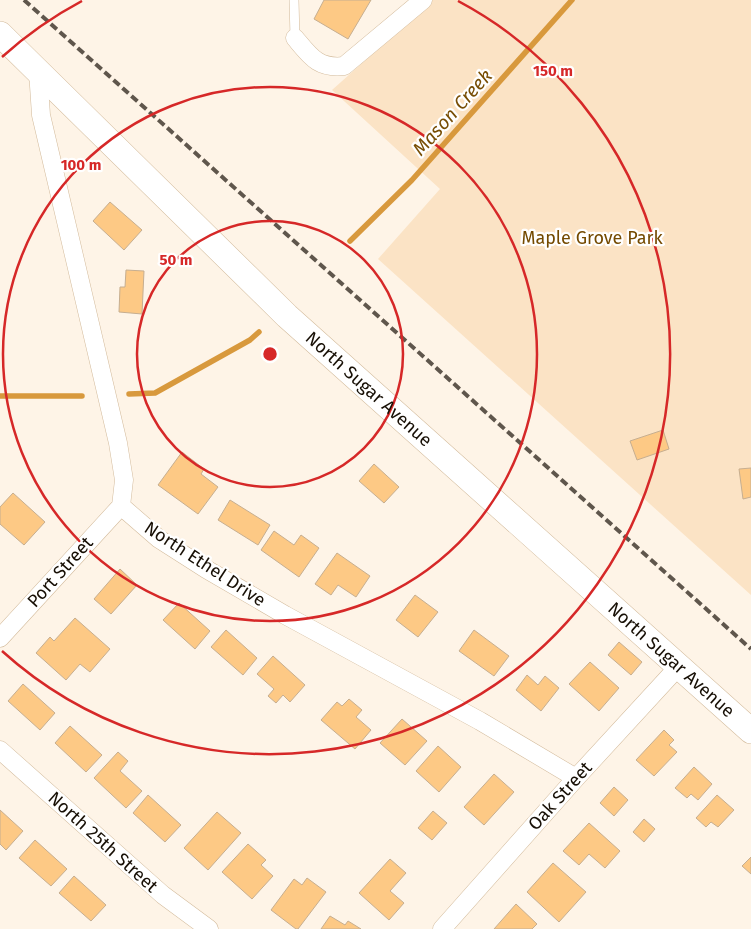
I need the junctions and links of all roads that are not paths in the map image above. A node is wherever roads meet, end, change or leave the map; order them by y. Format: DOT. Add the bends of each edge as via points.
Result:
graph roads {
  1 [pos="294,0"];
  2 [pos="423,0"];
  3 [pos="0,34"];
  4 [pos="295,38"];
  5 [pos="38,71"];
  6 [pos="121,506"];
  7 [pos="0,638"];
  8 [pos="679,666"];
  9 [pos="751,731"];
  10 [pos="0,750"];
  11 [pos="576,778"];
  12 [pos="209,929"];
  13 [pos="442,929"];
  1 -- 4 [label="lane"];
  2 -- 4 [label="street" via="344,66 330,68 312,58"];
  3 -- 5 [label="street, North Sugar Avenue"];
  5 -- 6 [label="street" via="41,115 118,443 124,480"];
  5 -- 8 [label="street, North Sugar Avenue" via="287,316"];
  6 -- 7 [label="street, Port Street"];
  6 -- 11 [label="street, North Ethel Drive" via="159,539 206,569"];
  8 -- 9 [label="street, North Sugar Avenue"];
  8 -- 11 [label="street, Oak Street"];
  10 -- 12 [label="street, North 25th Street" via="163,895"];
  11 -- 13 [label="street, Oak Street"];
}
